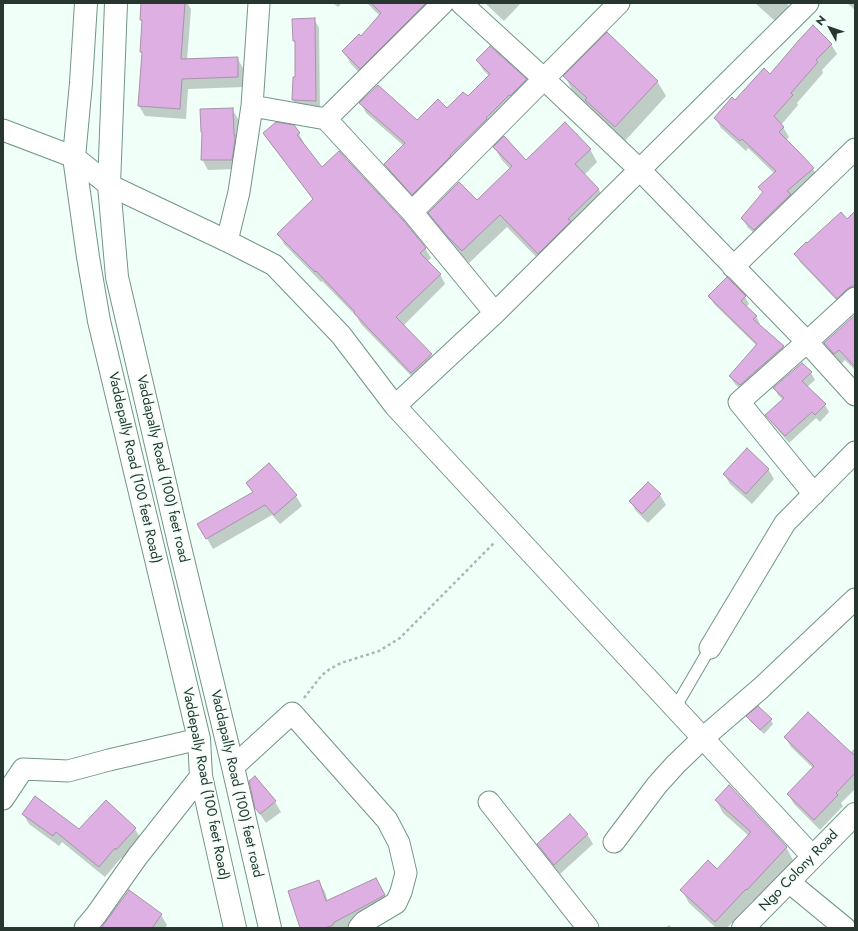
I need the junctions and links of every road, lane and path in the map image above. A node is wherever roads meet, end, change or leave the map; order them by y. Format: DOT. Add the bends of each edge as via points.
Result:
graph roads {
  1 [pos="86,3"];
  2 [pos="116,3"];
  3 [pos="258,3"];
  4 [pos="443,3"];
  5 [pos="461,3"];
  6 [pos="619,3"];
  7 [pos="808,3"];
  8 [pos="544,79"];
  9 [pos="252,106"];
  10 [pos="326,119"];
  11 [pos="3,130"];
  12 [pos="855,150"];
  13 [pos="74,156"];
  14 [pos="640,170"];
  15 [pos="109,186"];
  16 [pos="412,212"];
  17 [pos="228,241"];
  18 [pos="733,267"];
  19 [pos="855,298"];
  20 [pos="495,313"];
  21 [pos="808,342"];
  22 [pos="855,395"];
  23 [pos="395,406"];
  24 [pos="855,452"];
  25 [pos="814,494"];
  26 [pos="508,528"];
  27 [pos="855,600"];
  28 [pos="710,648"];
  29 [pos="674,708"];
  30 [pos="292,713"];
  31 [pos="703,738"];
  32 [pos="199,739"];
  33 [pos="233,767"];
  34 [pos="201,776"];
  35 [pos="3,799"];
  36 [pos="489,802"];
  37 [pos="855,814"];
  38 [pos="614,842"];
  39 [pos="812,857"];
  40 [pos="789,882"];
  41 [pos="86,928"];
  42 [pos="235,928"];
  43 [pos="270,928"];
  44 [pos="359,928"];
  45 [pos="588,928"];
  46 [pos="743,928"];
  47 [pos="845,928"];
  1 -- 13 [label="main road, Vaddepally Road (100 feet Road)"];
  2 -- 15 [label="main road, Vaddapally Road (100) feet road"];
  3 -- 9 [label="street"];
  4 -- 10 [label="street"];
  5 -- 8 [label="street"];
  6 -- 8 [label="street"];
  7 -- 14 [label="street"];
  8 -- 14 [label="street"];
  8 -- 16 [label="street"];
  9 -- 10 [label="street"];
  9 -- 17 [label="street" via="239,192"];
  10 -- 16 [label="street"];
  11 -- 13 [label="street"];
  12 -- 18 [label="street"];
  13 -- 15 [label="street"];
  13 -- 32 [label="main road, Vaddepally Road (100 feet Road)" via="99,321"];
  14 -- 18 [label="street"];
  14 -- 20 [label="street"];
  15 -- 17 [label="street"];
  15 -- 33 [label="main road, Vaddapally Road (100) feet road" via="117,276"];
  16 -- 20 [label="street"];
  17 -- 23 [label="street" via="274,265 341,335"];
  18 -- 21 [label="street"];
  19 -- 21 [label="street"];
  20 -- 23 [label="street"];
  21 -- 22 [label="street"];
  21 -- 25 [label="street" via="739,402"];
  23 -- 26 [label="street"];
  24 -- 25 [label="street"];
  25 -- 28 [label="street" via="786,523"];
  26 -- 29 [label="street"];
  26 -- 30 [label="path" via="400,638 379,651 330,669 322,675"];
  27 -- 31 [label="street"];
  28 -- 29 [label="lane"];
  29 -- 31 [label="street"];
  30 -- 33 [label="street"];
  30 -- 44 [label="street" via="387,820 399,843 406,873 396,903 364,922"];
  31 -- 38 [label="street" via="657,785"];
  31 -- 39 [label="street"];
  32 -- 34 [label="main road, Vaddepally Road (100 feet Road)"];
  32 -- 35 [label="street" via="68,770 23,769"];
  33 -- 43 [label="main road, Vaddapally Road (100) feet road"];
  34 -- 41 [label="street" via="137,857"];
  34 -- 42 [label="main road, Vaddepally Road (100 feet Road)"];
  36 -- 45 [label="street"];
  37 -- 39 [label="main road, Ngo Colony Road"];
  39 -- 40 [label="main road, Ngo Colony Road"];
  40 -- 46 [label="main road, Ngo Colony Road"];
  40 -- 47 [label="street"];
}
